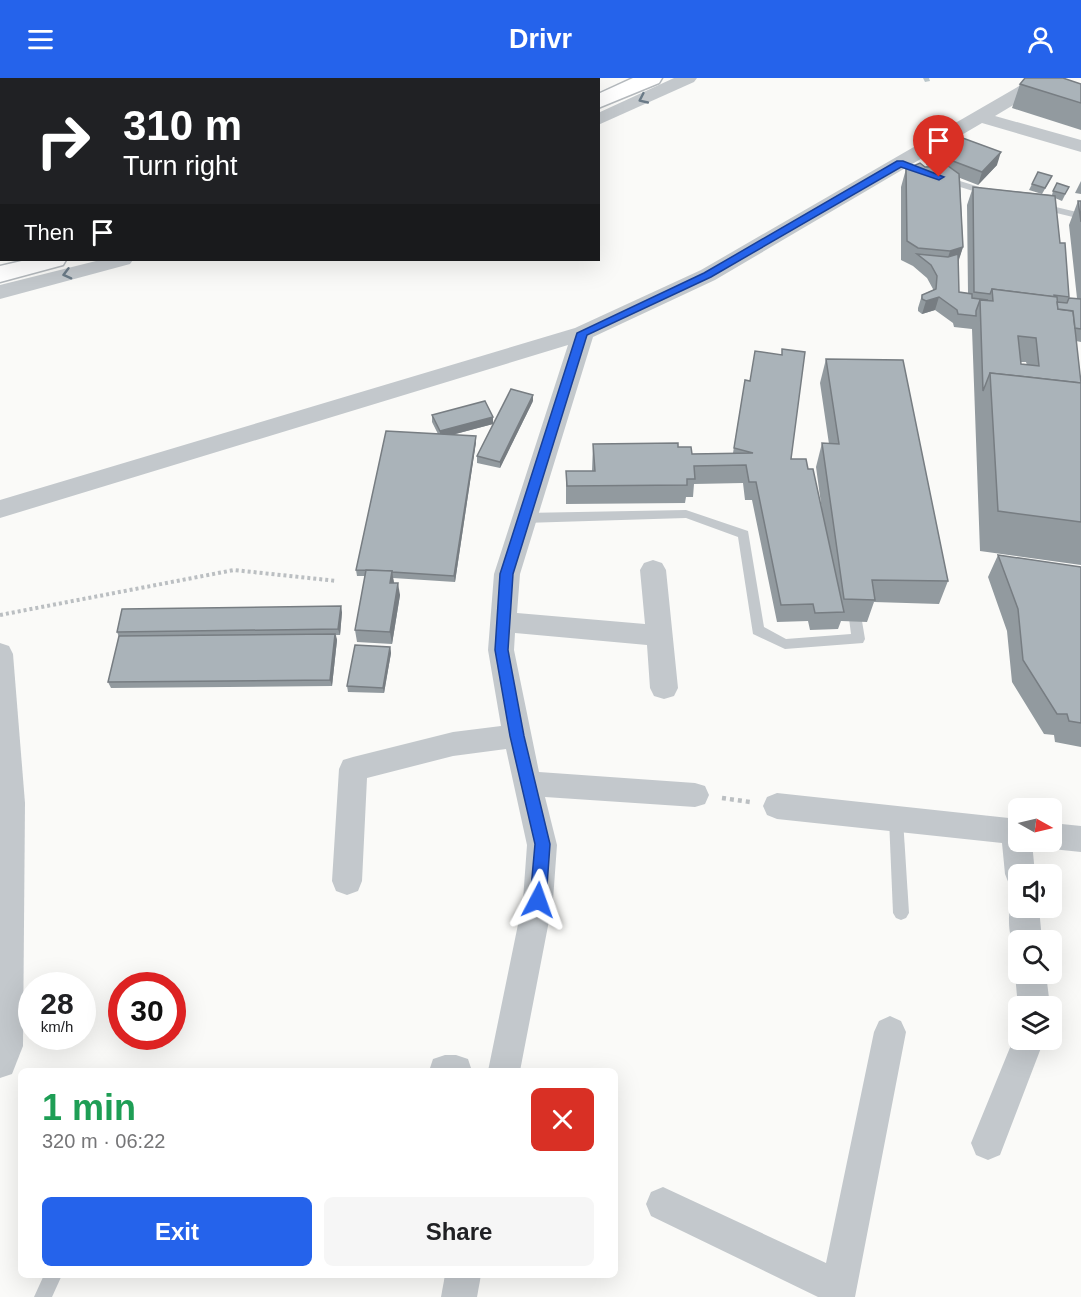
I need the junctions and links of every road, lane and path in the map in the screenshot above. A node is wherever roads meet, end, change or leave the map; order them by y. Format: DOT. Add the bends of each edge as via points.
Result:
graph roads {
  1 [pos="651,78"];
  2 [pos="688,78"];
  3 [pos="1046,78"];
  4 [pos="600,101"];
  5 [pos="980,117"];
  6 [pos="600,119"];
  7 [pos="1081,146"];
  8 [pos="934,175"];
  9 [pos="1001,196"];
  10 [pos="1024,202"];
  11 [pos="1081,216"];
  12 [pos="50,261"];
  13 [pos="119,261"];
  14 [pos="0,274"];
  15 [pos="0,292"];
  16 [pos="583,333"];
  17 [pos="0,509"];
  18 [pos="524,518"];
  19 [pos="653,570"];
  20 [pos="337,581"];
  21 [pos="851,592"];
  22 [pos="0,615"];
  23 [pos="504,622"];
  24 [pos="659,636"];
  25 [pos="0,654"];
  26 [pos="664,688"];
  27 [pos="517,736"];
  28 [pos="528,783"];
  29 [pos="695,795"];
  30 [pos="777,806"];
  31 [pos="896,819"];
  32 [pos="1008,831"];
  33 [pos="1062,837"];
  34 [pos="1081,839"];
  35 [pos="347,881"];
  36 [pos="901,913"];
  37 [pos="890,1032"];
  38 [pos="1024,1050"];
  39 [pos="0,1062"];
  40 [pos="505,1068"];
  41 [pos="988,1143"];
  42 [pos="663,1204"];
  43 [pos="52,1278"];
  44 [pos="462,1278"];
  45 [pos="838,1293"];
  46 [pos="44,1297"];
  47 [pos="459,1297"];
  1 -- 4 [label="main road"];
  2 -- 6 [label="street, one-way"];
  3 -- 5 [label="street"];
  5 -- 7 [label="street"];
  5 -- 16 [label="street" via="906,165 708,275"];
  8 -- 9 [label="lane"];
  10 -- 11 [label="lane"];
  12 -- 14 [label="main road"];
  13 -- 15 [label="street, one-way"];
  16 -- 17 [label="street"];
  16 -- 18 [label="street"];
  18 -- 21 [label="lane" via="686,514 744,534 758,630 785,644 858,639"];
  18 -- 23 [label="street" via="507,574"];
  19 -- 24 [label="street"];
  20 -- 22 [label="path" via="234,570"];
  23 -- 24 [label="street"];
  23 -- 27 [label="street" via="501,650"];
  24 -- 26 [label="street"];
  25 -- 39 [label="street" via="10,803 7,1046"];
  27 -- 28 [label="street"];
  27 -- 35 [label="street" via="453,744 353,769"];
  28 -- 29 [label="street"];
  28 -- 40 [label="street" via="542,844 538,900"];
  29 -- 30 [label="path"];
  30 -- 31 [label="street"];
  31 -- 32 [label="street"];
  31 -- 36 [label="lane"];
  33 -- 34 [label="street"];
  37 -- 45 [label="street"];
  38 -- 41 [label="street"];
  42 -- 45 [label="street"];
  43 -- 46 [label="lane"];
  44 -- 47 [label="street"];
}
